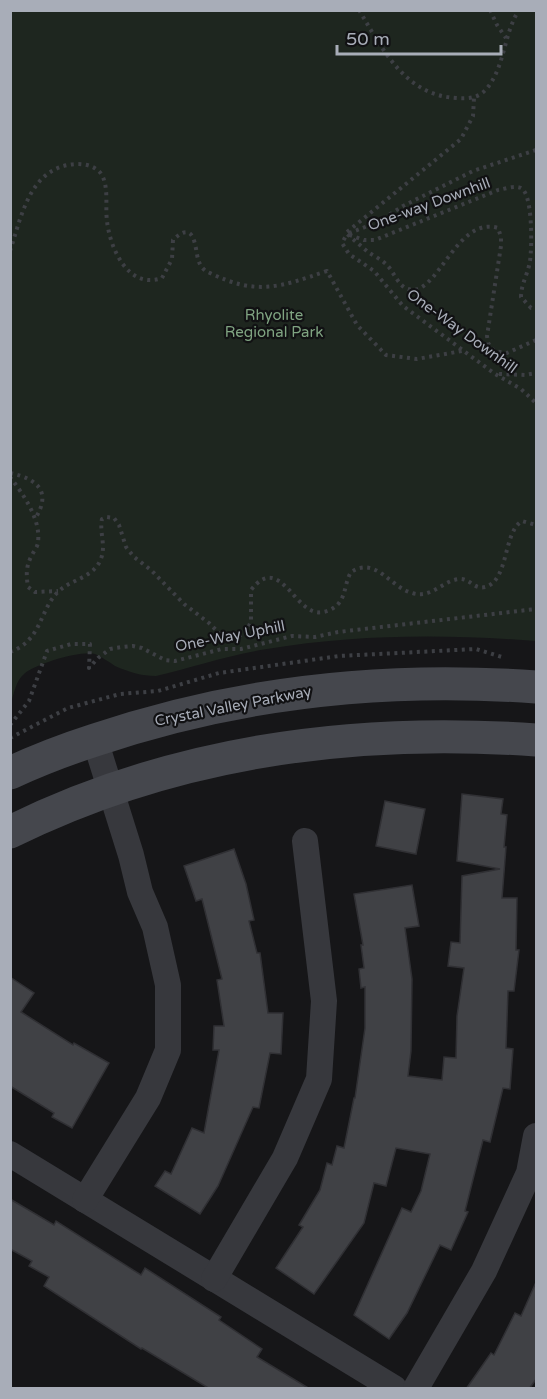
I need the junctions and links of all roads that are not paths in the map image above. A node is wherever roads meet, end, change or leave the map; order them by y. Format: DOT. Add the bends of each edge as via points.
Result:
graph roads {
  1 [pos="537,687"];
  2 [pos="95,740"];
  3 [pos="537,740"];
  4 [pos="10,773"];
  5 [pos="110,790"];
  6 [pos="10,832"];
  7 [pos="305,841"];
  8 [pos="537,1136"];
  9 [pos="10,1154"];
  10 [pos="86,1200"];
  11 [pos="214,1279"];
  12 [pos="394,1389"];
  13 [pos="416,1389"];
  1 -- 2 [label="main road, Crystal Valley Parkway" via="425,682 312,690 216,706"];
  2 -- 4 [label="main road, Crystal Valley Parkway"];
  2 -- 5 [label="street"];
  3 -- 5 [label="main road" via="425,735 318,742 227,758"];
  5 -- 6 [label="main road"];
  5 -- 10 [label="street" via="140,892 155,927 168,985 168,1050 148,1098"];
  7 -- 11 [label="street" via="324,1001 319,1079 285,1158"];
  8 -- 13 [label="street" via="529,1173 484,1271"];
  9 -- 10 [label="street"];
  10 -- 11 [label="street"];
  11 -- 12 [label="street"];
}
